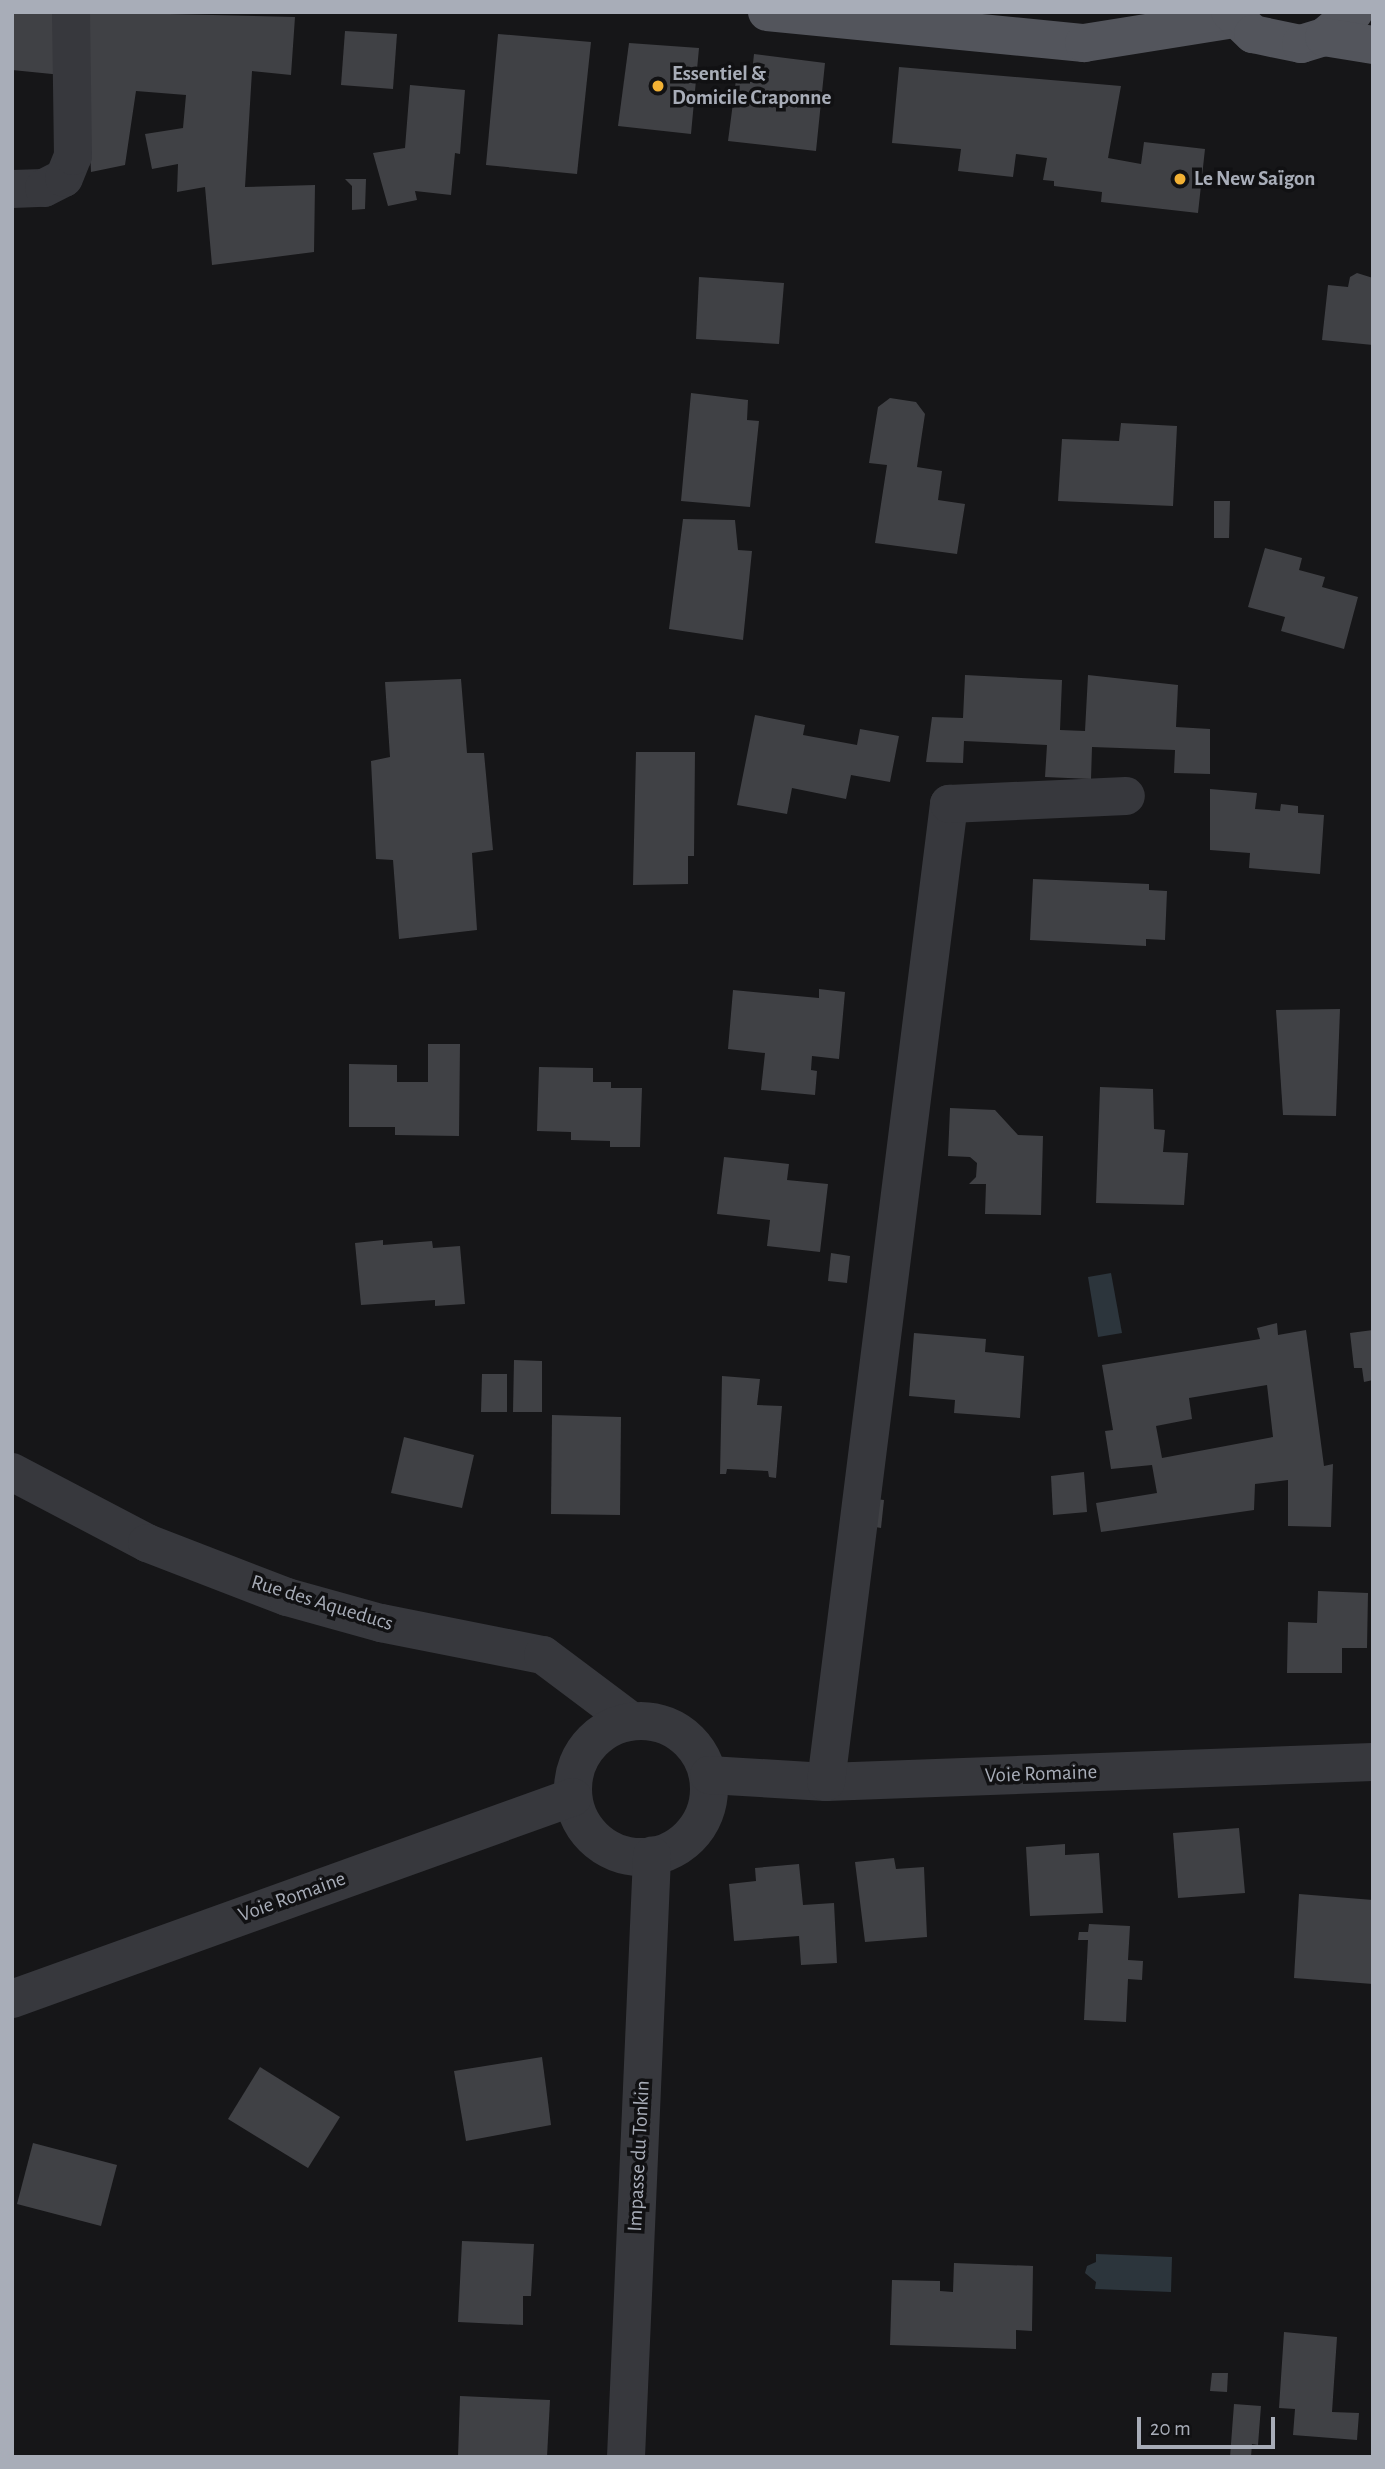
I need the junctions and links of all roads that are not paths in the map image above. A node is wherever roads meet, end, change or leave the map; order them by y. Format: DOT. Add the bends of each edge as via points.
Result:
graph roads {
  1 [pos="71,12"];
  2 [pos="767,12"];
  3 [pos="1125,12"];
  4 [pos="1354,12"];
  5 [pos="1232,15"];
  6 [pos="1324,37"];
  7 [pos="1084,43"];
  8 [pos="1373,45"];
  9 [pos="12,189"];
  10 [pos="1126,796"];
  11 [pos="12,1472"];
  12 [pos="631,1721"];
  13 [pos="1373,1762"];
  14 [pos="709,1775"];
  15 [pos="825,1782"];
  16 [pos="573,1797"];
  17 [pos="652,1856"];
  18 [pos="12,1999"];
  19 [pos="626,2457"];
  1 -- 9 [label="street" via="73,156 64,178 44,188"];
  2 -- 7 [label="main road"];
  3 -- 7 [label="main road"];
  4 -- 6 [label="main road"];
  5 -- 6 [label="main road" via="1253,34 1276,42 1301,44"];
  5 -- 7 [label="main road"];
  6 -- 8 [label="main road"];
  10 -- 15 [label="street" via="949,804"];
  11 -- 12 [label="street, Rue des Aqueducs" via="147,1543 286,1597 381,1623 543,1655"];
  12 -- 14 [label="street" via="652,1721 689,1739"];
  12 -- 16 [label="street" via="613,1726 586,1747 573,1779"];
  13 -- 15 [label="street, Voie Romaine"];
  14 -- 15 [label="street, Voie Romaine"];
  14 -- 17 [label="street" via="709,1797 697,1828 673,1850"];
  16 -- 17 [label="street" via="579,1818 609,1849 630,1857"];
  16 -- 18 [label="street, Voie Romaine"];
  17 -- 19 [label="street, Impasse du Tonkin"];
}
